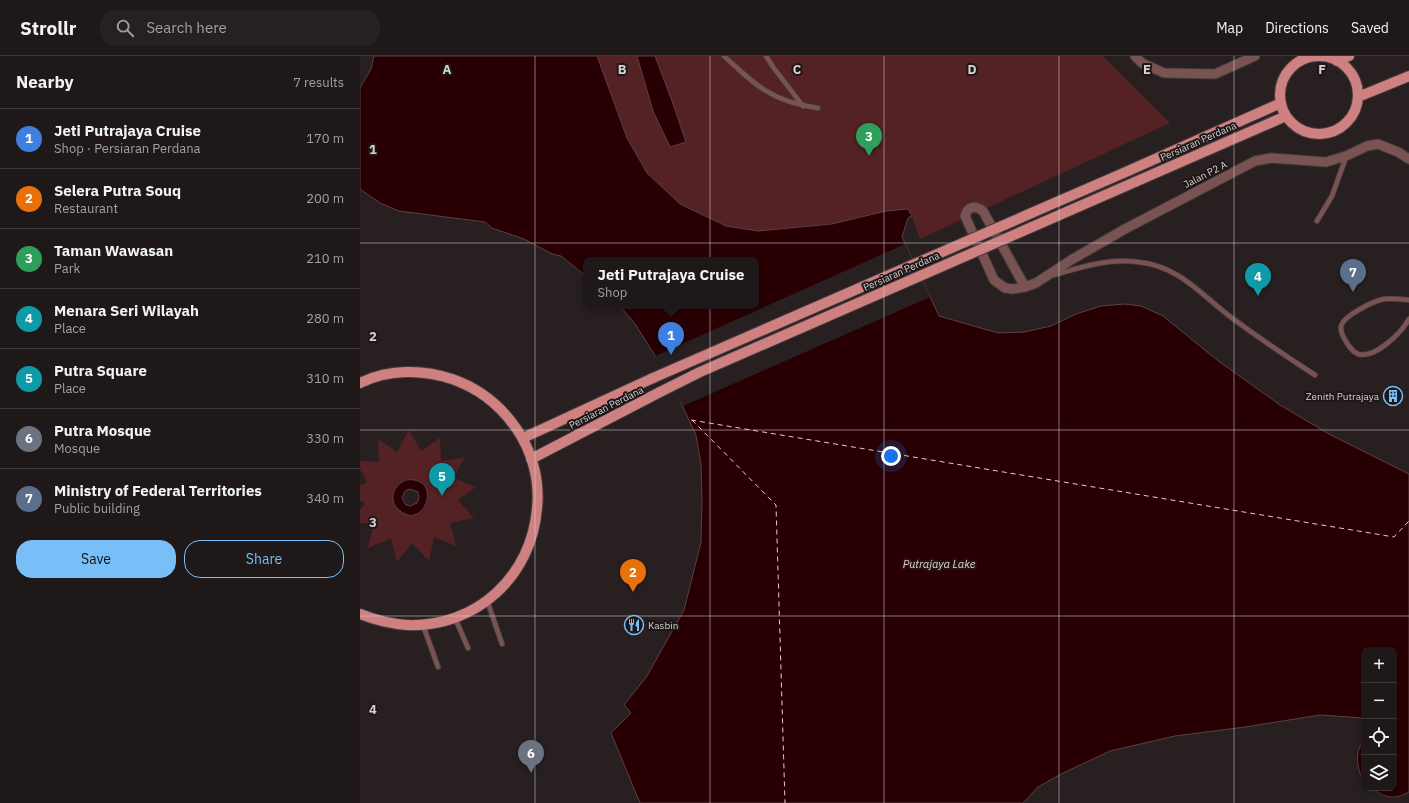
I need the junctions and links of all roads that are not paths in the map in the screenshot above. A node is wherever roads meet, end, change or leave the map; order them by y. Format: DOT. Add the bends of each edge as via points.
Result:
graph roads {
  1 [pos="724,56"];
  2 [pos="766,56"];
  3 [pos="1135,56"];
  4 [pos="1255,56"];
  5 [pos="1349,56"];
  6 [pos="1337,61"];
  7 [pos="1409,76"];
  8 [pos="1358,97"];
  9 [pos="1281,103"];
  10 [pos="803,106"];
  11 [pos="818,108"];
  12 [pos="1286,116"];
  13 [pos="1346,156"];
  14 [pos="1409,159"];
  15 [pos="1317,221"];
  16 [pos="1047,277"];
  17 [pos="1025,287"];
  18 [pos="1409,300"];
  19 [pos="1409,319"];
  20 [pos="1315,375"];
  21 [pos="360,383"];
  22 [pos="523,438"];
  23 [pos="531,459"];
  24 [pos="487,600"];
  25 [pos="360,614"];
  26 [pos="455,618"];
  27 [pos="423,625"];
  28 [pos="502,644"];
  29 [pos="468,648"];
  30 [pos="438,667"];
  1 -- 10 [label="lane" via="765,92"];
  2 -- 10 [label="lane"];
  3 -- 4 [label="street" via="1142,63 1164,73 1215,74"];
  5 -- 6 [label="main road"];
  6 -- 8 [label="main road" via="1353,76"];
  6 -- 9 [label="main road" via="1313,57 1302,60 1292,67 1285,77 1281,90"];
  7 -- 8 [label="main road"];
  8 -- 12 [label="main road" via="1349,120 1340,128 1328,133 1304,131"];
  9 -- 12 [label="main road"];
  9 -- 22 [label="main road, Persiaran Perdana, bridge" via="677,367"];
  10 -- 11 [label="lane"];
  12 -- 23 [label="main road, Persiaran Perdana, bridge" via="707,369"];
  13 -- 14 [label="street, Jalan P2 A" via="1378,144"];
  13 -- 15 [label="lane" via="1332,196"];
  13 -- 16 [label="street, Jalan P2 A" via="1321,162 1280,158 1255,161 1125,229"];
  16 -- 17 [label="street, Jalan P2 A"];
  16 -- 20 [label="lane" via="1102,263 1124,261 1167,269 1194,286 1221,310 1280,353"];
  17 -- 17 [label="street, Jalan P2 A" via="983,211 975,207 966,210 964,216 994,280 1005,288"];
  18 -- 19 [label="lane" via="1387,299 1364,307 1341,325 1341,330 1352,351 1362,354 1380,348 1399,334"];
  21 -- 22 [label="main road" via="388,374 405,372 423,372 448,378 482,394 507,416"];
  22 -- 23 [label="main road"];
  23 -- 24 [label="main road" via="538,499 531,540 524,558 513,575"];
  24 -- 26 [label="main road"];
  24 -- 28 [label="lane"];
  25 -- 27 [label="main road" via="390,623"];
  26 -- 27 [label="main road"];
  26 -- 29 [label="lane"];
  27 -- 30 [label="lane"];
}
